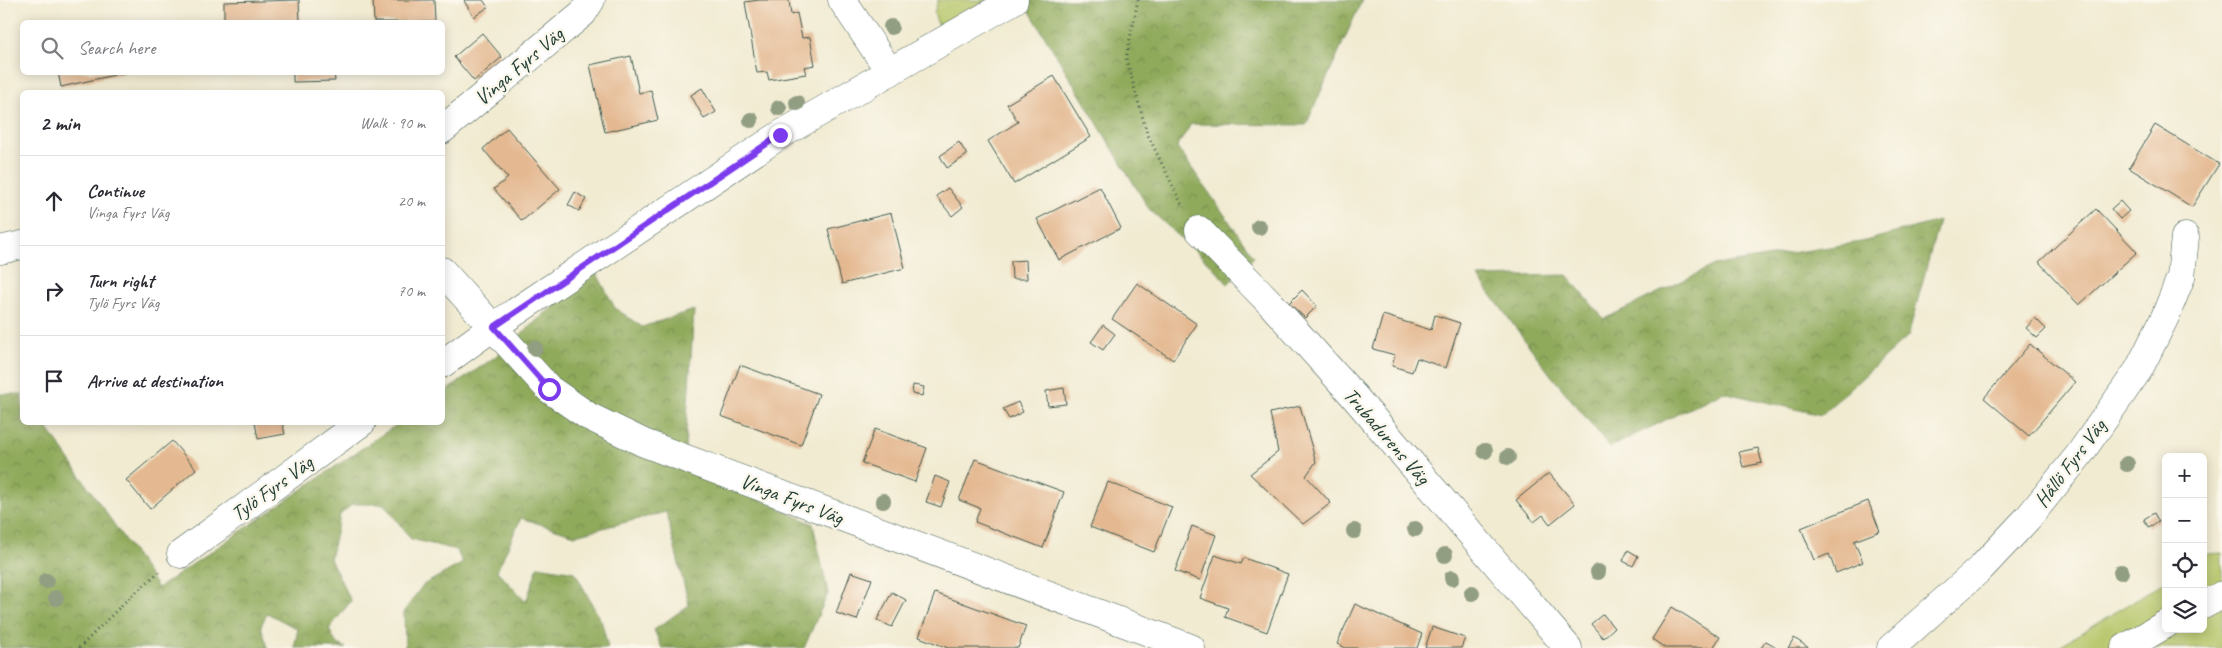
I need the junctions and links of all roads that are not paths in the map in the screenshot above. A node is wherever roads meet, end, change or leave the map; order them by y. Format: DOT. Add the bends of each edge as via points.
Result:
graph roads {
  1 [pos="591,0"];
  2 [pos="842,0"];
  3 [pos="1014,0"];
  4 [pos="890,72"];
  5 [pos="445,128"];
  6 [pos="1199,230"];
  7 [pos="2185,237"];
  8 [pos="20,246"];
  9 [pos="0,250"];
  10 [pos="445,274"];
  11 [pos="494,327"];
  12 [pos="445,362"];
  13 [pos="358,425"];
  14 [pos="181,554"];
  15 [pos="2222,595"];
  16 [pos="2207,603"];
  17 [pos="2162,626"];
  18 [pos="1191,648"];
  19 [pos="1568,648"];
  20 [pos="1891,648"];
  21 [pos="2125,648"];
  1 -- 5 [label="street, Vinga Fyrs Väg" via="583,13"];
  2 -- 4 [label="street"];
  3 -- 4 [label="street"];
  4 -- 11 [label="street" via="780,135"];
  6 -- 19 [label="street, Trubadurens Väg" via="1353,395"];
  7 -- 20 [label="street, Hållö Fyrs Väg" via="2181,277 2165,317 2139,368 2078,456 2028,518 1981,568"];
  8 -- 9 [label="street"];
  10 -- 11 [label="street, Vinga Fyrs Väg"];
  11 -- 12 [label="street"];
  11 -- 18 [label="street, Vinga Fyrs Väg" via="549,389 588,416 644,443"];
  13 -- 14 [label="street, Tylö Fyrs Väg"];
  15 -- 16 [label="street"];
  17 -- 21 [label="street"];
}
